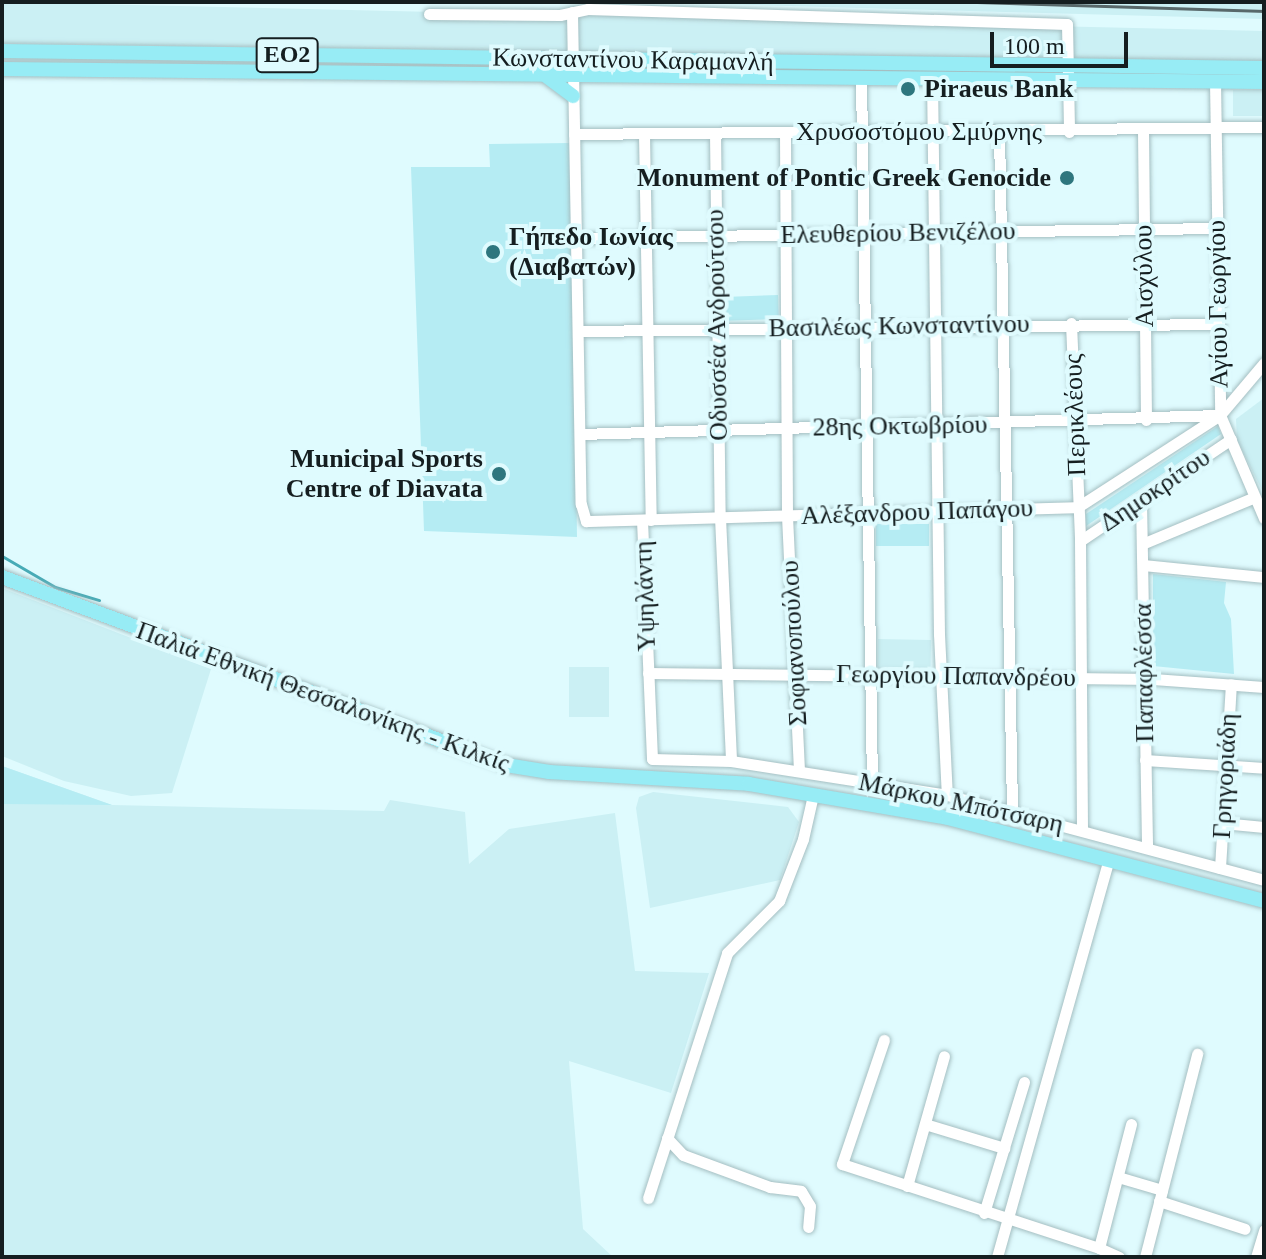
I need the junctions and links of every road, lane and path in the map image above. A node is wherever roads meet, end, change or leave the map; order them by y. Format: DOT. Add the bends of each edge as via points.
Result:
graph roads {
  1 [pos="572,12"];
  2 [pos="429,14"];
  3 [pos="2,51"];
  4 [pos="573,67"];
  5 [pos="1264,68"];
  6 [pos="2,69"];
  7 [pos="1068,72"];
  8 [pos="545,74"];
  9 [pos="861,77"];
  10 [pos="932,78"];
  11 [pos="1215,81"];
  12 [pos="1264,82"];
  13 [pos="573,96"];
  14 [pos="1264,127"];
  15 [pos="1216,129"];
  16 [pos="1143,131"];
  17 [pos="931,132"];
  18 [pos="999,132"];
  19 [pos="1069,132"];
  20 [pos="715,133"];
  21 [pos="785,133"];
  22 [pos="862,133"];
  23 [pos="574,134"];
  24 [pos="644,134"];
  25 [pos="1217,228"];
  26 [pos="1144,229"];
  27 [pos="1000,231"];
  28 [pos="933,232"];
  29 [pos="862,233"];
  30 [pos="786,234"];
  31 [pos="717,235"];
  32 [pos="648,237"];
  33 [pos="578,238"];
  34 [pos="1071,323"];
  35 [pos="1001,324"];
  36 [pos="1145,324"];
  37 [pos="1219,324"];
  38 [pos="934,325"];
  39 [pos="865,326"];
  40 [pos="786,328"];
  41 [pos="649,330"];
  42 [pos="718,330"];
  43 [pos="579,331"];
  44 [pos="1264,363"];
  45 [pos="1220,415"];
  46 [pos="1146,420"];
  47 [pos="1075,422"];
  48 [pos="1004,424"];
  49 [pos="936,425"];
  50 [pos="866,427"];
  51 [pos="785,429"];
  52 [pos="718,431"];
  53 [pos="651,432"];
  54 [pos="580,434"];
  55 [pos="1231,439"];
  56 [pos="1255,497"];
  57 [pos="1141,500"];
  58 [pos="1078,507"];
  59 [pos="1005,509"];
  60 [pos="938,511"];
  61 [pos="869,513"];
  62 [pos="787,516"];
  63 [pos="720,517"];
  64 [pos="1264,518"];
  65 [pos="647,520"];
  66 [pos="1080,541"];
  67 [pos="1142,544"];
  68 [pos="1143,565"];
  69 [pos="2,577"];
  70 [pos="1264,577"];
  71 [pos="648,673"];
  72 [pos="727,673"];
  73 [pos="796,673"];
  74 [pos="871,675"];
  75 [pos="941,675"];
  76 [pos="1010,676"];
  77 [pos="1079,677"];
  78 [pos="1144,679"];
  79 [pos="1231,684"];
  80 [pos="1264,687"];
  81 [pos="652,759"];
  82 [pos="1145,760"];
  83 [pos="731,761"];
  84 [pos="1223,765"];
  85 [pos="1264,768"];
  86 [pos="799,770"];
  87 [pos="872,783"];
  88 [pos="813,795"];
  89 [pos="947,795"];
  90 [pos="1012,812"];
  91 [pos="1222,823"];
  92 [pos="1264,827"];
  93 [pos="1082,829"];
  94 [pos="1147,845"];
  95 [pos="1108,861"];
  96 [pos="1220,868"];
  97 [pos="1264,880"];
  98 [pos="1264,901"];
  99 [pos="884,1040"];
  100 [pos="1197,1054"];
  101 [pos="944,1056"];
  102 [pos="1024,1082"];
  103 [pos="925,1124"];
  104 [pos="1131,1124"];
  105 [pos="667,1138"];
  106 [pos="1004,1148"];
  107 [pos="1118,1177"];
  108 [pos="907,1186"];
  109 [pos="1160,1196"];
  110 [pos="648,1198"];
  111 [pos="984,1213"];
  112 [pos="1008,1219"];
  113 [pos="808,1227"];
  114 [pos="1245,1229"];
  115 [pos="1264,1230"];
  116 [pos="1099,1248"];
  117 [pos="1123,1256"];
  118 [pos="997,1257"];
  119 [pos="1145,1257"];
  120 [pos="1256,1257"];
  1 -- 2 [label="street"];
  1 -- 4 [label="street"];
  1 -- 7 [label="street" via="1067,24"];
  3 -- 4 [label="main road, Κωνσταντίνου Καραμανλή / ΕΟ2"];
  4 -- 7 [label="main road, Κωνσταντίνου Καραμανλή / ΕΟ2"];
  4 -- 8 [label="main road, Κωνσταντίνου Καραμανλή / ΕΟ2"];
  4 -- 9 [label="main road, Κωνσταντίνου Καραμανλή / ΕΟ2"];
  4 -- 13 [label="street"];
  5 -- 7 [label="main road, Κωνσταντίνου Καραμανλή / ΕΟ2"];
  6 -- 8 [label="main road, Κωνσταντίνου Καραμανλή / ΕΟ2"];
  7 -- 10 [label="main road, Κωνσταντίνου Καραμανλή / ΕΟ2"];
  7 -- 11 [label="main road, Κωνσταντίνου Καραμανλή / ΕΟ2"];
  7 -- 19 [label="street"];
  8 -- 13 [label="main road"];
  9 -- 10 [label="main road, Κωνσταντίνου Καραμανλή / ΕΟ2"];
  9 -- 22 [label="street"];
  10 -- 17 [label="street"];
  11 -- 12 [label="main road, Κωνσταντίνου Καραμανλή / ΕΟ2"];
  11 -- 15 [label="street, Αγίου Γεωργίου"];
  13 -- 23 [label="street"];
  14 -- 15 [label="street, Χρυσοστόμου Σμύρνης"];
  15 -- 16 [label="street, Χρυσοστόμου Σμύρνης"];
  15 -- 25 [label="street, Αγίου Γεωργίου"];
  16 -- 19 [label="street, Χρυσοστόμου Σμύρνης"];
  16 -- 26 [label="street, Αισχύλου"];
  17 -- 18 [label="street, Χρυσοστόμου Σμύρνης"];
  17 -- 22 [label="street, Χρυσοστόμου Σμύρνης"];
  17 -- 28 [label="street"];
  18 -- 19 [label="street, Χρυσοστόμου Σμύρνης"];
  18 -- 27 [label="street"];
  20 -- 21 [label="street, Χρυσοστόμου Σμύρνης"];
  20 -- 24 [label="street, Χρυσοστόμου Σμύρνης"];
  20 -- 31 [label="street, Οδυσσέα Ανδρούτσου"];
  21 -- 22 [label="street, Χρυσοστόμου Σμύρνης"];
  21 -- 30 [label="street, Σοφιανοπούλου"];
  22 -- 29 [label="street"];
  23 -- 24 [label="street, Χρυσοστόμου Σμύρνης"];
  23 -- 33 [label="street"];
  24 -- 32 [label="street, Υψηλάντη"];
  25 -- 26 [label="street, Ελευθερίου Βενιζέλου"];
  25 -- 37 [label="street, Αγίου Γεωργίου"];
  26 -- 27 [label="street, Ελευθερίου Βενιζέλου"];
  26 -- 36 [label="street, Αισχύλου"];
  27 -- 28 [label="street, Ελευθερίου Βενιζέλου"];
  27 -- 35 [label="street"];
  28 -- 29 [label="street, Ελευθερίου Βενιζέλου"];
  28 -- 38 [label="street"];
  29 -- 30 [label="street, Ελευθερίου Βενιζέλου"];
  29 -- 39 [label="street"];
  30 -- 31 [label="street, Ελευθερίου Βενιζέλου"];
  30 -- 40 [label="street, Σοφιανοπούλου"];
  31 -- 32 [label="street, Ελευθερίου Βενιζέλου"];
  31 -- 42 [label="street, Οδυσσέα Ανδρούτσου"];
  32 -- 33 [label="street, Ελευθερίου Βενιζέλου"];
  32 -- 41 [label="street, Υψηλάντη"];
  33 -- 43 [label="street"];
  34 -- 35 [label="street, Βασιλέως Κωνσταντίνου"];
  34 -- 36 [label="street, Βασιλέως Κωνσταντίνου"];
  34 -- 47 [label="street, Περικλέους"];
  35 -- 38 [label="street, Βασιλέως Κωνσταντίνου"];
  35 -- 48 [label="street"];
  36 -- 37 [label="street, Βασιλέως Κωνσταντίνου"];
  36 -- 46 [label="street, Αισχύλου"];
  37 -- 45 [label="street, Αγίου Γεωργίου"];
  38 -- 39 [label="street, Βασιλέως Κωνσταντίνου"];
  38 -- 49 [label="street"];
  39 -- 40 [label="street, Βασιλέως Κωνσταντίνου"];
  39 -- 50 [label="street"];
  40 -- 42 [label="street, Βασιλέως Κωνσταντίνου"];
  40 -- 51 [label="street, Σοφιανοπούλου"];
  41 -- 42 [label="street, Βασιλέως Κωνσταντίνου"];
  41 -- 43 [label="street, Βασιλέως Κωνσταντίνου"];
  41 -- 53 [label="street, Υψηλάντη"];
  42 -- 52 [label="street, Οδυσσέα Ανδρούτσου"];
  43 -- 54 [label="street"];
  44 -- 45 [label="street"];
  45 -- 46 [label="street, 28ης Οκτωβρίου"];
  45 -- 55 [label="street, Αγίου Γεωργίου"];
  45 -- 58 [label="street"];
  46 -- 47 [label="street, 28ης Οκτωβρίου"];
  47 -- 48 [label="street, 28ης Οκτωβρίου"];
  47 -- 58 [label="street, Περικλέους"];
  48 -- 49 [label="street, 28ης Οκτωβρίου"];
  48 -- 59 [label="street"];
  49 -- 50 [label="street, 28ης Οκτωβρίου"];
  49 -- 60 [label="street"];
  50 -- 51 [label="street, 28ης Οκτωβρίου"];
  50 -- 61 [label="street"];
  51 -- 52 [label="street, 28ης Οκτωβρίου"];
  51 -- 62 [label="street, Σοφιανοπούλου"];
  52 -- 53 [label="street, 28ης Οκτωβρίου"];
  52 -- 63 [label="street, Οδυσσέα Ανδρούτσου"];
  53 -- 54 [label="street, 28ης Οκτωβρίου"];
  53 -- 65 [label="street, Υψηλάντη"];
  54 -- 65 [label="street, Αλέξανδρου Παπάγου" via="586,521"];
  55 -- 56 [label="street, Αγίου Γεωργίου"];
  55 -- 57 [label="street, Δημοκρίτου"];
  56 -- 64 [label="street, Αγίου Γεωργίου"];
  56 -- 67 [label="street"];
  57 -- 66 [label="street, Δημοκρίτου"];
  57 -- 67 [label="street, Παπαφλέσσα"];
  58 -- 59 [label="street, Αλέξανδρου Παπάγου"];
  58 -- 66 [label="street, Περικλέους"];
  59 -- 60 [label="street, Αλέξανδρου Παπάγου"];
  59 -- 76 [label="street"];
  60 -- 61 [label="street, Αλέξανδρου Παπάγου"];
  60 -- 75 [label="street"];
  61 -- 62 [label="street, Αλέξανδρου Παπάγου"];
  61 -- 74 [label="street"];
  62 -- 63 [label="street, Αλέξανδρου Παπάγου"];
  62 -- 73 [label="street, Σοφιανοπούλου"];
  63 -- 65 [label="street, Αλέξανδρου Παπάγου"];
  63 -- 72 [label="street, Οδυσσέα Ανδρούτσου"];
  65 -- 71 [label="street, Υψηλάντη"];
  66 -- 77 [label="street, Περικλέους"];
  67 -- 68 [label="street, Παπαφλέσσα"];
  68 -- 70 [label="street"];
  68 -- 78 [label="street, Παπαφλέσσα"];
  69 -- 88 [label="main road, Παλιά Εθνική Θεσσαλονίκης - Κιλκίς" via="506,765 737,783"];
  71 -- 72 [label="street, Γεωργίου Παπανδρέου"];
  71 -- 81 [label="street, Υψηλάντη"];
  72 -- 73 [label="street, Γεωργίου Παπανδρέου"];
  72 -- 83 [label="street, Οδυσσέα Ανδρούτσου"];
  73 -- 74 [label="street, Γεωργίου Παπανδρέου"];
  73 -- 86 [label="street, Σοφιανοπούλου"];
  74 -- 75 [label="street, Γεωργίου Παπανδρέου"];
  74 -- 87 [label="street"];
  75 -- 76 [label="street, Γεωργίου Παπανδρέου"];
  75 -- 89 [label="street"];
  76 -- 77 [label="street, Γεωργίου Παπανδρέου"];
  76 -- 90 [label="street"];
  77 -- 78 [label="street, Γεωργίου Παπανδρέου"];
  77 -- 93 [label="street, Περικλέους"];
  78 -- 79 [label="street, Γεωργίου Παπανδρέου"];
  78 -- 82 [label="street, Παπαφλέσσα"];
  79 -- 80 [label="street, Γεωργίου Παπανδρέου"];
  79 -- 84 [label="street, Γρηγοριάδη"];
  81 -- 83 [label="street, Μάρκου Μπότσαρη"];
  82 -- 84 [label="street"];
  82 -- 94 [label="street, Παπαφλέσσα"];
  83 -- 86 [label="street, Μάρκου Μπότσαρη"];
  84 -- 85 [label="street"];
  84 -- 91 [label="street, Γρηγοριάδη"];
  86 -- 87 [label="street, Μάρκου Μπότσαρη"];
  87 -- 89 [label="street, Μάρκου Μπότσαρη"];
  88 -- 95 [label="main road, Παλιά Εθνική Θεσσαλονίκης - Κιλκίς" via="948,818"];
  88 -- 105 [label="street" via="779,901 727,953"];
  89 -- 90 [label="street, Μάρκου Μπότσαρη"];
  90 -- 93 [label="street, Μάρκου Μπότσαρη"];
  91 -- 92 [label="street"];
  91 -- 96 [label="street, Γρηγοριάδη"];
  93 -- 94 [label="street, Μάρκου Μπότσαρη"];
  94 -- 96 [label="street, Μάρκου Μπότσαρη"];
  95 -- 98 [label="main road, Παλιά Εθνική Θεσσαλονίκης - Κιλκίς"];
  95 -- 112 [label="street"];
  96 -- 97 [label="street, Μάρκου Μπότσαρη"];
  99 -- 108 [label="street" via="842,1164"];
  100 -- 109 [label="street"];
  101 -- 103 [label="street"];
  102 -- 106 [label="street"];
  103 -- 106 [label="street"];
  103 -- 108 [label="street"];
  104 -- 107 [label="street"];
  105 -- 110 [label="street"];
  105 -- 113 [label="street" via="683,1155 770,1187 801,1191 810,1206"];
  106 -- 111 [label="street"];
  107 -- 109 [label="street"];
  107 -- 116 [label="street"];
  108 -- 111 [label="street"];
  109 -- 114 [label="street"];
  109 -- 119 [label="street"];
  111 -- 112 [label="street"];
  112 -- 116 [label="street"];
  112 -- 118 [label="street"];
  115 -- 120 [label="street"];
  116 -- 117 [label="street"];
}
